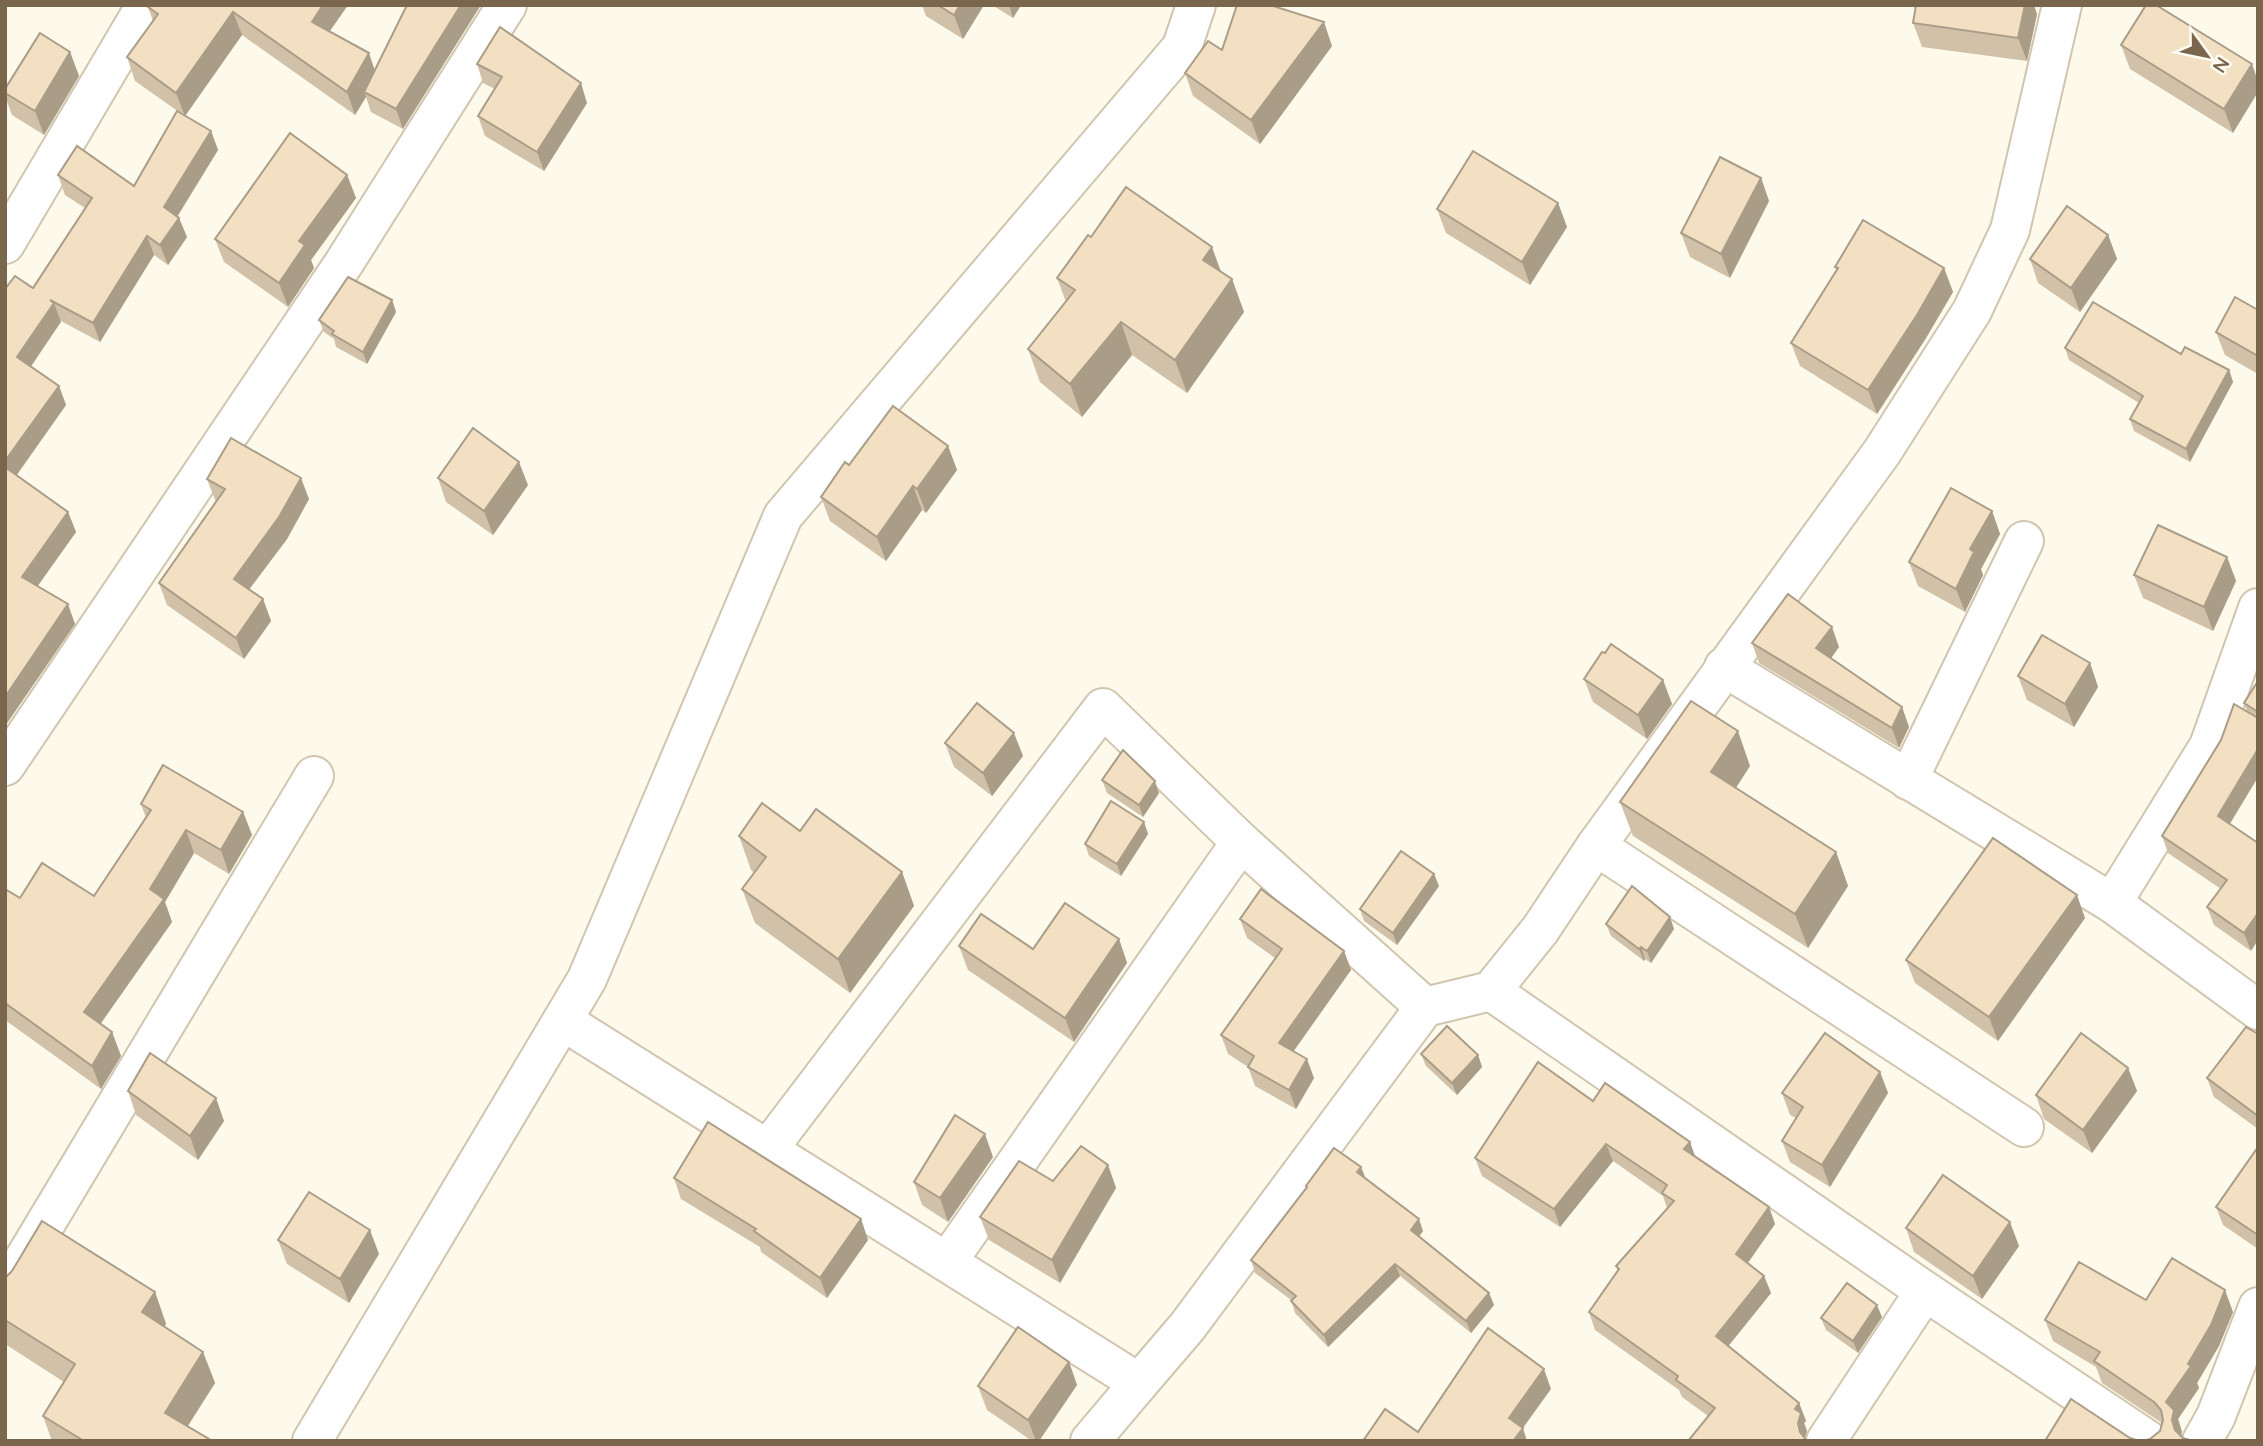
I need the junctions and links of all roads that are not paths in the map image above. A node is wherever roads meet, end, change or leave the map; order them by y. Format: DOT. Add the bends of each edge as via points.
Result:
graph roads {
  1 [pos="146,5"];
  2 [pos="507,5"];
  3 [pos="1196,5"];
  4 [pos="2062,5"];
  5 [pos="5,244"];
  6 [pos="2024,541"];
  7 [pos="2258,608"];
  8 [pos="1724,667"];
  9 [pos="5,766"];
  10 [pos="314,776"];
  11 [pos="1908,780"];
  12 [pos="1241,842"];
  13 [pos="1596,846"];
  14 [pos="2112,903"];
  15 [pos="1491,991"];
  16 [pos="1425,1007"];
  17 [pos="2258,1010"];
  18 [pos="563,1021"];
  19 [pos="2024,1127"];
  20 [pos="768,1149"];
  21 [pos="947,1262"];
  22 [pos="1925,1290"];
  23 [pos="5,1291"];
  24 [pos="2258,1307"];
  25 [pos="1139,1383"];
  26 [pos="312,1441"];
  27 [pos="1090,1441"];
  28 [pos="1826,1441"];
  29 [pos="2149,1441"];
  30 [pos="2202,1441"];
  1 -- 5 [label="street"];
  2 -- 9 [label="street" via="344,263"];
  3 -- 18 [label="street" via="1182,47 783,516 587,979"];
  4 -- 8 [label="street" via="2010,230 1972,311 1882,452"];
  6 -- 11 [label="street"];
  7 -- 14 [label="street" via="2209,746"];
  8 -- 11 [label="street"];
  8 -- 13 [label="street"];
  10 -- 23 [label="street"];
  11 -- 14 [label="street"];
  12 -- 16 [label="street"];
  12 -- 20 [label="street" via="1103,708"];
  12 -- 21 [label="street"];
  13 -- 15 [label="street" via="1540,930"];
  13 -- 19 [label="street"];
  14 -- 17 [label="street"];
  15 -- 16 [label="street"];
  15 -- 22 [label="street"];
  16 -- 25 [label="street" via="1187,1327"];
  18 -- 20 [label="street"];
  18 -- 26 [label="street"];
  20 -- 21 [label="street"];
  21 -- 25 [label="street"];
  22 -- 28 [label="street"];
  22 -- 29 [label="street"];
  24 -- 30 [label="street"];
  25 -- 27 [label="street"];
}
